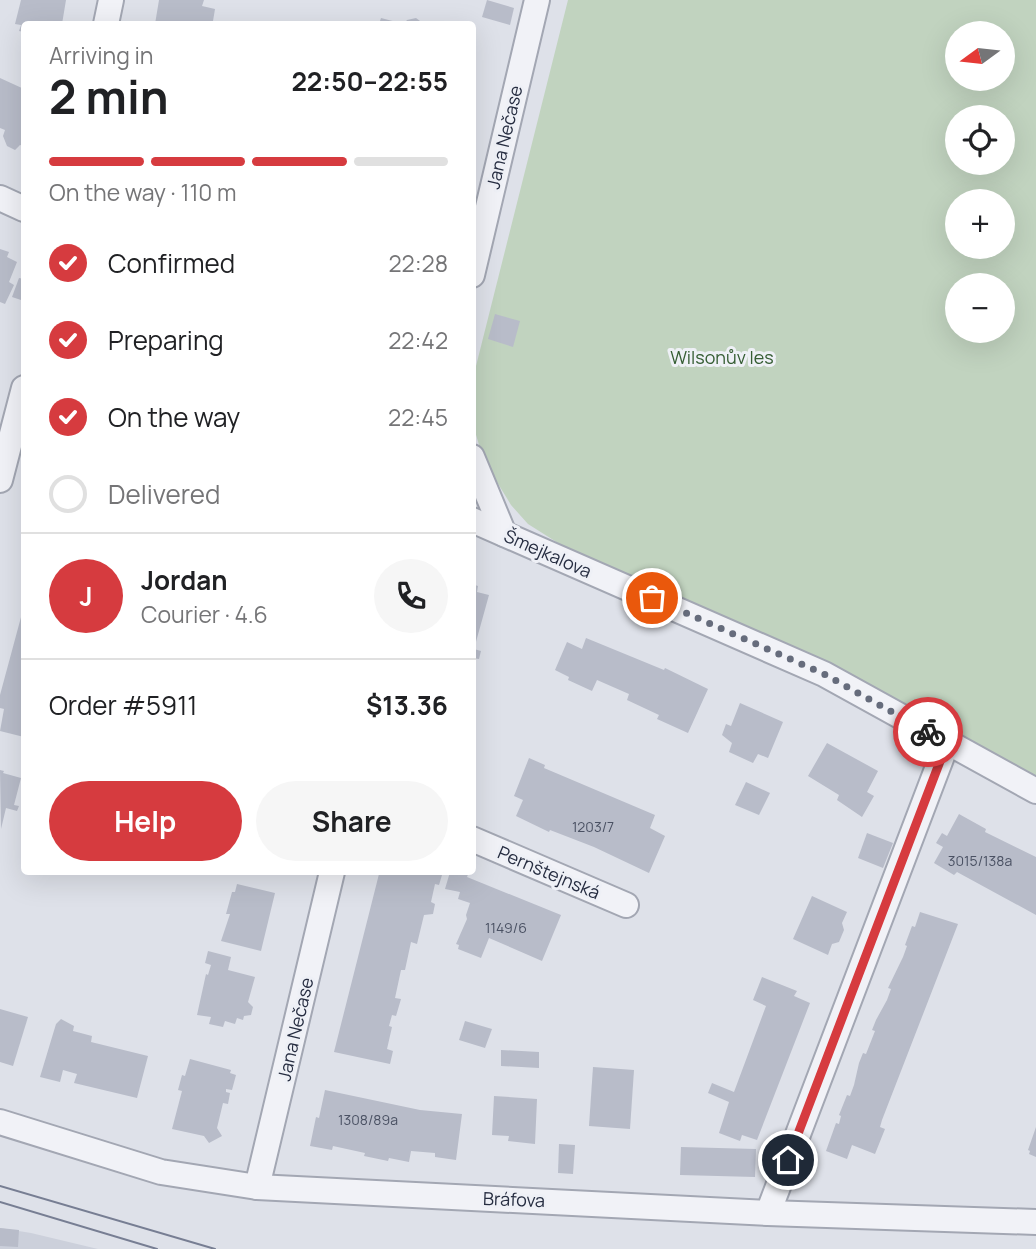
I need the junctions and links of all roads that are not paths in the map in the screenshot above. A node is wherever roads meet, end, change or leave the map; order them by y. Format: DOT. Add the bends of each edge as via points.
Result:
graph roads {
  1 [pos="111,0"];
  2 [pos="537,0"];
  3 [pos="107,21"];
  4 [pos="0,198"];
  5 [pos="21,208"];
  6 [pos="476,258"];
  7 [pos="21,400"];
  8 [pos="476,467"];
  9 [pos="0,480"];
  10 [pos="476,522"];
  11 [pos="504,534"];
  12 [pos="947,743"];
  13 [pos="1036,791"];
  14 [pos="476,841"];
  15 [pos="331,875"];
  16 [pos="626,905"];
  17 [pos="0,1122"];
  18 [pos="257,1187"];
  19 [pos="768,1213"];
  20 [pos="1036,1222"];
  1 -- 3 [label="street"];
  2 -- 6 [label="street, Jana Nečase"];
  4 -- 5 [label="street"];
  7 -- 9 [label="street"];
  8 -- 11 [label="street"];
  10 -- 11 [label="street, Šmejkalova"];
  11 -- 12 [label="street, Šmejkalova" via="824,674"];
  12 -- 13 [label="street, Šmejkalova"];
  12 -- 19 [label="street"];
  14 -- 16 [label="street, Pernštejnská"];
  15 -- 18 [label="street, Jana Nečase"];
  17 -- 18 [label="street, Bráfova" via="161,1172"];
  18 -- 19 [label="street, Bráfova"];
  19 -- 20 [label="street, Bráfova"];
}
